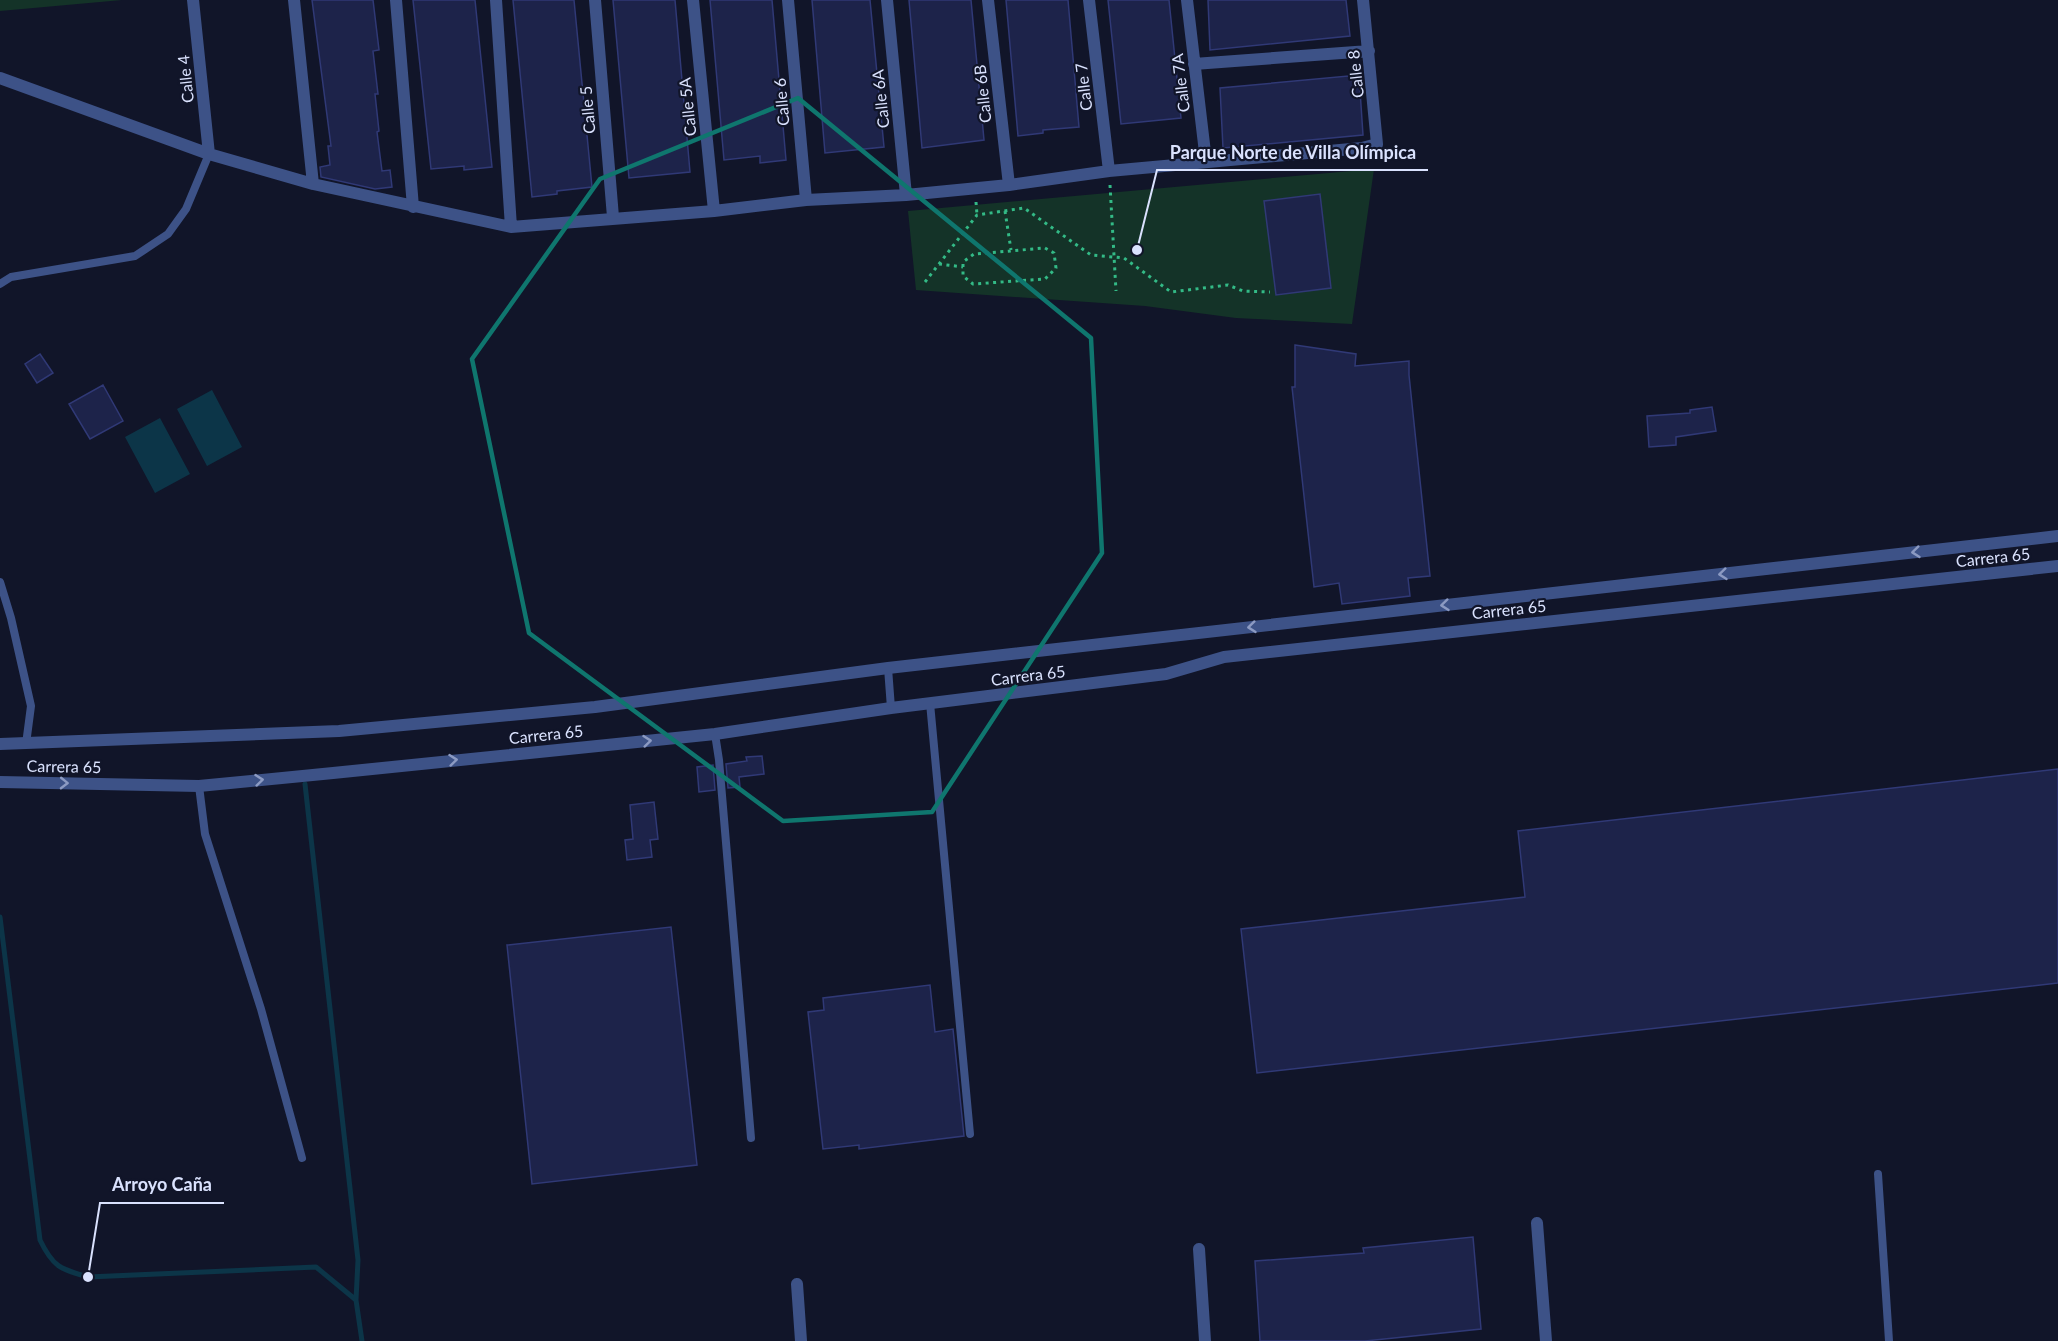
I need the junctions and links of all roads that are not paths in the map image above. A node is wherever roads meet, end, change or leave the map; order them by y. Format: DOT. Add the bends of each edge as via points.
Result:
graph roads {
  1 [pos="193,0"];
  2 [pos="294,0"];
  3 [pos="396,0"];
  4 [pos="496,0"];
  5 [pos="595,0"];
  6 [pos="693,0"];
  7 [pos="788,0"];
  8 [pos="887,0"];
  9 [pos="988,0"];
  10 [pos="1089,0"];
  11 [pos="1187,0"];
  12 [pos="1363,0"];
  13 [pos="1369,51"];
  14 [pos="1194,64"];
  15 [pos="0,78"];
  16 [pos="209,154"];
  17 [pos="1206,161"];
  18 [pos="1109,171"];
  19 [pos="313,184"];
  20 [pos="1009,185"];
  21 [pos="906,195"];
  22 [pos="806,200"];
  23 [pos="413,207"];
  24 [pos="714,211"];
  25 [pos="613,217"];
  26 [pos="511,226"];
  27 [pos="0,284"];
  28 [pos="2058,536"];
  29 [pos="2058,566"];
  30 [pos="0,582"];
  31 [pos="888,668"];
  32 [pos="930,703"];
  33 [pos="891,708"];
  34 [pos="716,734"];
  35 [pos="1,743"];
  36 [pos="26,744"];
  37 [pos="3,782"];
  38 [pos="199,786"];
  39 [pos="970,1134"];
  40 [pos="751,1138"];
  41 [pos="302,1158"];
  42 [pos="1878,1174"];
  43 [pos="1538,1223"];
  44 [pos="1199,1249"];
  45 [pos="796,1284"];
  46 [pos="801,1341"];
  47 [pos="1205,1341"];
  48 [pos="1546,1341"];
  49 [pos="1888,1341"];
  1 -- 16 [label="street, Calle 4"];
  2 -- 19 [label="street"];
  3 -- 23 [label="street"];
  4 -- 26 [label="street"];
  5 -- 25 [label="street, Calle 5"];
  6 -- 24 [label="street, Calle 5A"];
  7 -- 22 [label="street, Calle 6"];
  8 -- 21 [label="street, Calle 6A"];
  9 -- 20 [label="street, Calle 6B"];
  10 -- 18 [label="street, Calle 7"];
  11 -- 14 [label="street, Calle 7A"];
  12 -- 13 [label="street, Calle 8"];
  13 -- 14 [label="street"];
  13 -- 17 [label="street, Calle 8" via="1377,144"];
  14 -- 17 [label="street, Calle 7A"];
  15 -- 16 [label="street"];
  16 -- 19 [label="street"];
  16 -- 27 [label="lane" via="186,208 168,234 135,256 11,277"];
  17 -- 18 [label="street"];
  18 -- 20 [label="street"];
  19 -- 23 [label="street"];
  20 -- 21 [label="street"];
  21 -- 22 [label="street"];
  22 -- 24 [label="street"];
  23 -- 26 [label="street"];
  24 -- 25 [label="street"];
  25 -- 26 [label="street"];
  28 -- 31 [label="street, Carrera 65, one-way"];
  29 -- 32 [label="street, Carrera 65" via="1224,657 1166,674"];
  30 -- 36 [label="lane" via="31,706"];
  31 -- 33 [label="lane"];
  31 -- 36 [label="street, Carrera 65" via="595,707 339,731"];
  32 -- 33 [label="street, Carrera 65"];
  32 -- 39 [label="lane"];
  33 -- 34 [label="street, Carrera 65"];
  38 -- 34 [label="street, Carrera 65, one-way"];
  34 -- 40 [label="lane"];
  35 -- 36 [label="street, Carrera 65"];
  37 -- 38 [label="street, Carrera 65, one-way"];
  38 -- 41 [label="lane" via="205,834 261,1009"];
  42 -- 49 [label="lane"];
  43 -- 48 [label="street"];
  44 -- 47 [label="street"];
  45 -- 46 [label="street"];
}
